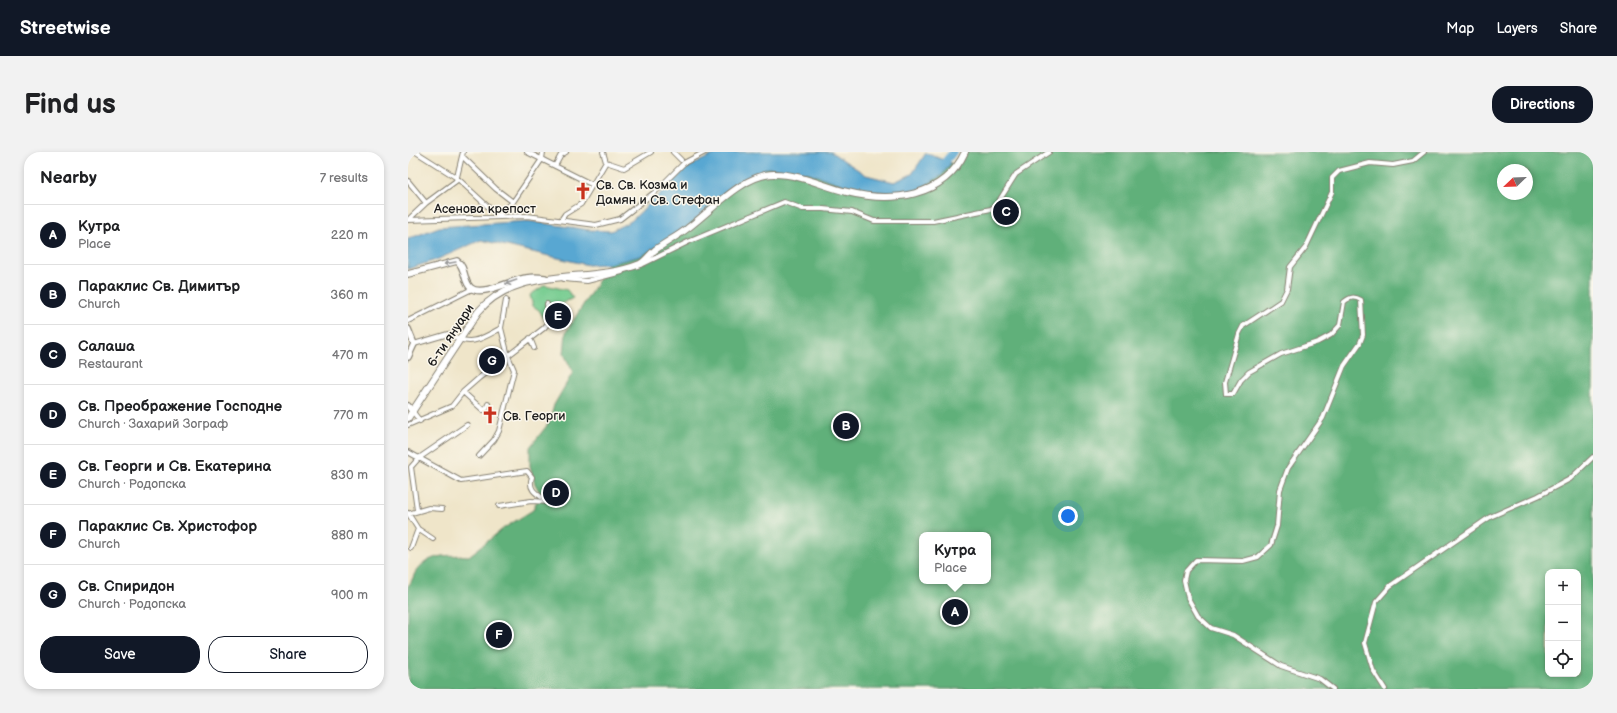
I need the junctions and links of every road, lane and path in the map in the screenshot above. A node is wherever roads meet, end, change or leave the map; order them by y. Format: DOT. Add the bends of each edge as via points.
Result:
graph roads {
  1 [pos="416,152"];
  2 [pos="464,152"];
  3 [pos="527,152"];
  4 [pos="543,152"];
  5 [pos="566,152"];
  6 [pos="604,152"];
  7 [pos="652,152"];
  8 [pos="673,152"];
  9 [pos="705,152"];
  10 [pos="965,152"];
  11 [pos="1048,152"];
  12 [pos="1424,152"];
  13 [pos="463,157"];
  14 [pos="542,159"];
  15 [pos="681,160"];
  16 [pos="606,162"];
  17 [pos="554,166"];
  18 [pos="457,178"];
  19 [pos="408,181"];
  20 [pos="593,185"];
  21 [pos="513,202"];
  22 [pos="426,203"];
  23 [pos="498,216"];
  24 [pos="408,220"];
  25 [pos="561,220"];
  26 [pos="408,274"];
  27 [pos="549,278"];
  28 [pos="472,289"];
  29 [pos="506,300"];
  30 [pos="547,304"];
  31 [pos="408,321"];
  32 [pos="500,328"];
  33 [pos="408,329"];
  34 [pos="530,338"];
  35 [pos="459,340"];
  36 [pos="414,344"];
  37 [pos="534,348"];
  38 [pos="508,356"];
  39 [pos="408,357"];
  40 [pos="463,392"];
  41 [pos="488,404"];
  42 [pos="408,406"];
  43 [pos="413,412"];
  44 [pos="408,418"];
  45 [pos="420,421"];
  46 [pos="408,425"];
  47 [pos="467,425"];
  48 [pos="408,452"];
  49 [pos="479,456"];
  50 [pos="1593,457"];
  51 [pos="419,458"];
  52 [pos="409,467"];
  53 [pos="499,506"];
  54 [pos="442,509"];
  55 [pos="417,510"];
  56 [pos="408,514"];
  57 [pos="418,529"];
  58 [pos="433,539"];
  59 [pos="411,548"];
  60 [pos="1333,689"];
  61 [pos="1385,689"];
  1 -- 18 [label="street"];
  2 -- 13 [label="street"];
  3 -- 14 [label="street"];
  4 -- 14 [label="street"];
  5 -- 17 [label="street"];
  6 -- 16 [label="street"];
  7 -- 16 [label="street" via="624,168"];
  8 -- 15 [label="street"];
  9 -- 25 [label="street, Асенова крепост" via="684,163 655,192 620,219 596,225"];
  10 -- 27 [label="main road, 6-ти януари" via="943,180 918,194 865,195 790,175 763,175 737,189 641,263 586,276"];
  11 -- 27 [label="street" via="1016,174 991,209 933,220 874,221 852,212 803,209 784,202 625,271 586,281"];
  12 -- 60 [label="street" via="1413,161 1393,165 1370,163 1335,174 1332,178 1332,192 1306,247 1290,267 1287,289 1281,301 1243,326 1238,334 1225,382 1226,394 1233,394 1240,380 1249,372 1281,354 1331,335 1340,325 1344,302 1353,297 1360,300 1363,335 1344,366 1323,418 1288,468 1280,490 1277,526 1271,545 1258,557 1243,561 1196,560 1186,571 1184,580 1188,598 1198,616 1211,628 1233,634 1281,666 1320,679"];
  13 -- 18 [label="street"];
  13 -- 21 [label="street"];
  14 -- 17 [label="street"];
  14 -- 21 [label="street"];
  16 -- 20 [label="street"];
  17 -- 20 [label="street"];
  18 -- 22 [label="street"];
  18 -- 23 [label="street"];
  19 -- 22 [label="street"];
  20 -- 25 [label="street" via="581,204 565,214"];
  21 -- 23 [label="street"];
  22 -- 24 [label="street"];
  23 -- 24 [label="street, Асенова крепост"];
  23 -- 25 [label="street, Асенова крепост"];
  28 -- 26 [label="street, one-way" via="457,261"];
  27 -- 28 [label="street, one-way" via="527,277 492,289"];
  27 -- 35 [label="main road, 6-ти януари" via="524,284 493,297 478,312"];
  28 -- 31 [label="street"];
  29 -- 32 [label="street"];
  30 -- 34 [label="street" via="549,322"];
  32 -- 35 [label="street" via="480,340"];
  32 -- 38 [label="street"];
  33 -- 36 [label="street"];
  34 -- 37 [label="street"];
  34 -- 38 [label="street"];
  35 -- 36 [label="street" via="448,334"];
  35 -- 43 [label="main road, 6-ти януари"];
  36 -- 39 [label="street"];
  38 -- 40 [label="street"];
  38 -- 49 [label="street" via="514,370 499,431"];
  40 -- 41 [label="street" via="483,410"];
  40 -- 45 [label="street" via="452,406"];
  42 -- 43 [label="street"];
  43 -- 44 [label="main road, 6-ти януари"];
  43 -- 45 [label="street"];
  45 -- 46 [label="street"];
  47 -- 51 [label="street"];
  48 -- 51 [label="street"];
  50 -- 61 [label="street" via="1570,479 1490,517 1390,586 1376,602 1365,643 1373,670"];
  51 -- 52 [label="street"];
  51 -- 53 [label="street" via="461,481 527,471 532,477 531,488 549,502 531,501"];
  52 -- 55 [label="street"];
  54 -- 55 [label="street"];
  55 -- 56 [label="street"];
  56 -- 57 [label="street"];
  57 -- 58 [label="street"];
  57 -- 59 [label="street"];
}
